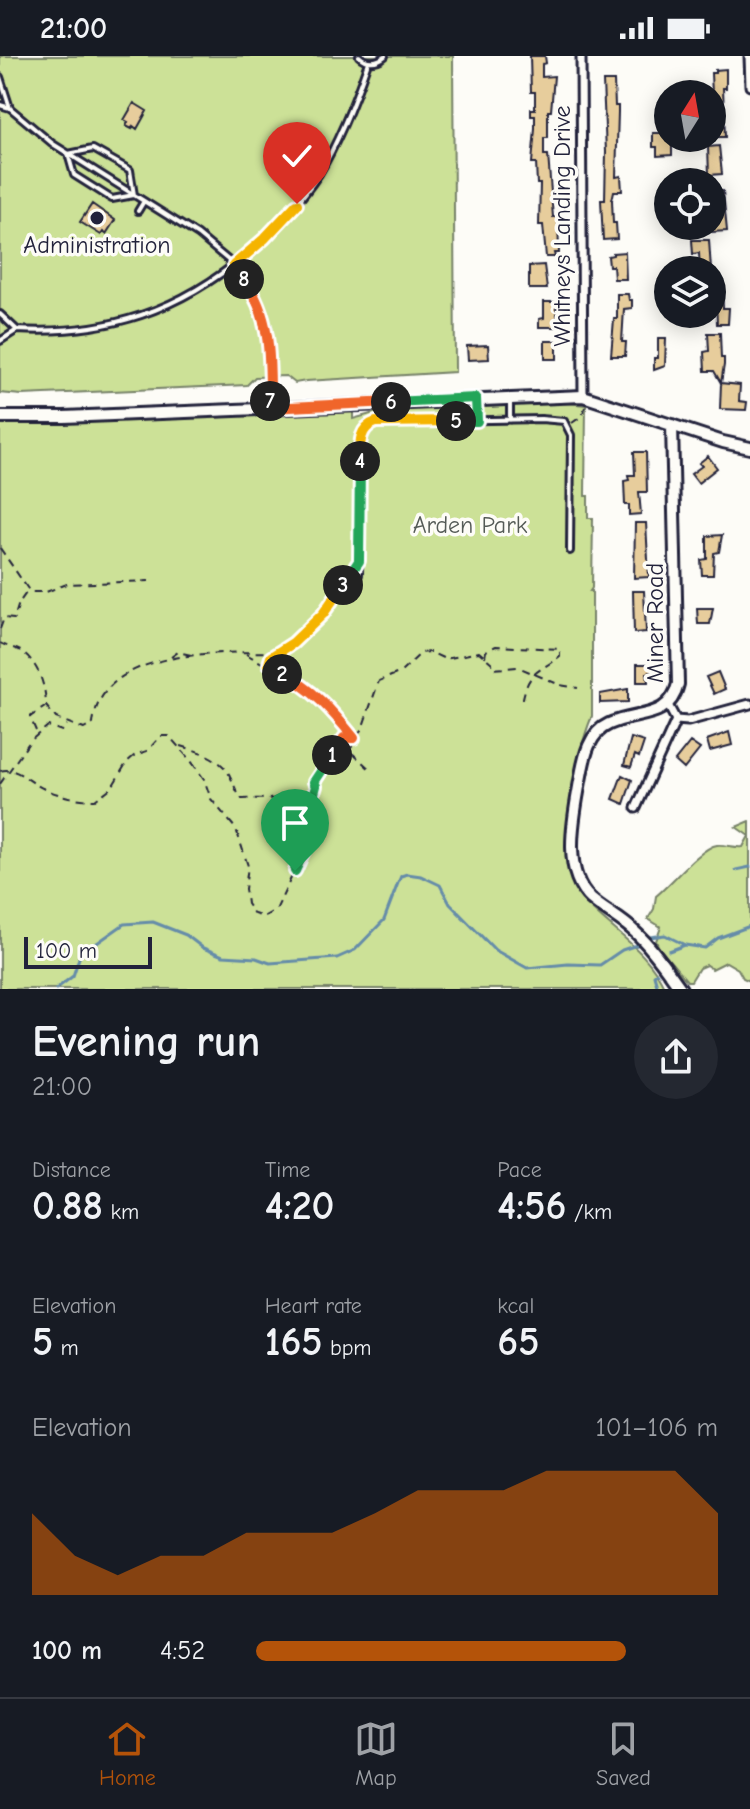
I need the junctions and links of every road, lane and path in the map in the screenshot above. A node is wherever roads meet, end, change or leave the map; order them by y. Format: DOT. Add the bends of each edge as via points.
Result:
graph roads {
  1 [pos="359,56"];
  2 [pos="385,56"];
  3 [pos="581,56"];
  4 [pos="749,56"];
  5 [pos="368,62"];
  6 [pos="0,77"];
  7 [pos="750,86"];
  8 [pos="0,105"];
  9 [pos="10,108"];
  10 [pos="68,154"];
  11 [pos="134,195"];
  12 [pos="144,201"];
  13 [pos="138,211"];
  14 [pos="234,265"];
  15 [pos="0,314"];
  16 [pos="17,330"];
  17 [pos="0,341"];
  18 [pos="583,396"];
  19 [pos="476,398"];
  20 [pos="510,398"];
  21 [pos="270,408"];
  22 [pos="0,417"];
  23 [pos="510,420"];
  24 [pos="477,421"];
  25 [pos="568,425"];
  26 [pos="672,425"];
  27 [pos="750,448"];
  28 [pos="0,548"];
  29 [pos="570,551"];
  30 [pos="359,561"];
  31 [pos="359,575"];
  32 [pos="149,581"];
  33 [pos="28,590"];
  34 [pos="0,629"];
  35 [pos="0,643"];
  36 [pos="276,652"];
  37 [pos="244,653"];
  38 [pos="485,657"];
  39 [pos="272,668"];
  40 [pos="534,674"];
  41 [pos="578,688"];
  42 [pos="522,703"];
  43 [pos="750,704"];
  44 [pos="668,705"];
  45 [pos="46,706"];
  46 [pos="676,720"];
  47 [pos="67,724"];
  48 [pos="38,732"];
  49 [pos="354,738"];
  50 [pos="180,746"];
  51 [pos="351,752"];
  52 [pos="330,761"];
  53 [pos="10,769"];
  54 [pos="0,771"];
  55 [pos="372,771"];
  56 [pos="314,782"];
  57 [pos="0,784"];
  58 [pos="636,808"];
  59 [pos="681,989"];
  1 -- 5 [label="lane"];
  2 -- 5 [label="lane"];
  3 -- 18 [label="street, Whitneys Landing Drive"];
  4 -- 7 [label="street"];
  5 -- 14 [label="lane" via="319,174 297,204"];
  6 -- 9 [label="lane"];
  8 -- 9 [label="lane"];
  9 -- 10 [label="lane"];
  10 -- 11 [label="lane"];
  10 -- 11 [label="lane" via="74,175 112,199"];
  10 -- 11 [label="lane" via="93,149 130,170"];
  11 -- 12 [label="lane"];
  12 -- 13 [label="lane"];
  12 -- 14 [label="lane"];
  14 -- 16 [label="lane" via="173,304 128,320 87,329"];
  14 -- 21 [label="lane" via="253,291 267,327"];
  15 -- 16 [label="lane"];
  16 -- 17 [label="lane"];
  18 -- 20 [label="street"];
  18 -- 25 [label="path" via="582,416"];
  18 -- 26 [label="street"];
  19 -- 20 [label="street"];
  19 -- 21 [label="street"];
  19 -- 24 [label="lane"];
  20 -- 23 [label="lane"];
  21 -- 22 [label="street"];
  23 -- 24 [label="lane"];
  23 -- 25 [label="lane"];
  24 -- 30 [label="lane" via="367,425 360,443"];
  25 -- 29 [label="lane"];
  26 -- 27 [label="street"];
  26 -- 44 [label="street, Miner Road" via="678,684"];
  28 -- 33 [label="path"];
  30 -- 31 [label="lane"];
  30 -- 36 [label="path" via="323,614"];
  32 -- 33 [label="path" via="67,584 39,594"];
  33 -- 34 [label="path" via="14,619 4,618"];
  35 -- 45 [label="path" via="26,655 41,677"];
  36 -- 37 [label="path"];
  36 -- 39 [label="path"];
  37 -- 39 [label="path"];
  37 -- 47 [label="path" via="178,652 147,664 118,681 93,724 84,729"];
  38 -- 40 [label="path" via="493,669 518,667"];
  38 -- 40 [label="path" via="496,646 560,649 560,656"];
  38 -- 49 [label="path" via="479,652 445,659 421,653 401,672 379,681"];
  39 -- 49 [label="path" via="307,688"];
  40 -- 41 [label="path"];
  40 -- 42 [label="path"];
  43 -- 46 [label="street"];
  44 -- 46 [label="street, Miner Road"];
  44 -- 59 [label="street" via="607,725 592,740 579,786 573,854 586,893 642,938"];
  45 -- 47 [label="path"];
  45 -- 48 [label="path" via="30,717"];
  46 -- 58 [label="street"];
  47 -- 48 [label="path" via="62,731 48,726"];
  48 -- 53 [label="path"];
  49 -- 51 [label="path"];
  49 -- 52 [label="path" via="344,738"];
  50 -- 53 [label="path" via="161,736 127,762 112,787 95,800 45,789"];
  50 -- 56 [label="path" via="223,766 242,799 294,796"];
  50 -- 56 [label="path" via="236,829 248,866 247,904 263,917 276,910 309,840"];
  51 -- 52 [label="path"];
  51 -- 55 [label="path"];
  52 -- 56 [label="path"];
  53 -- 54 [label="path"];
  53 -- 57 [label="path"];
}
